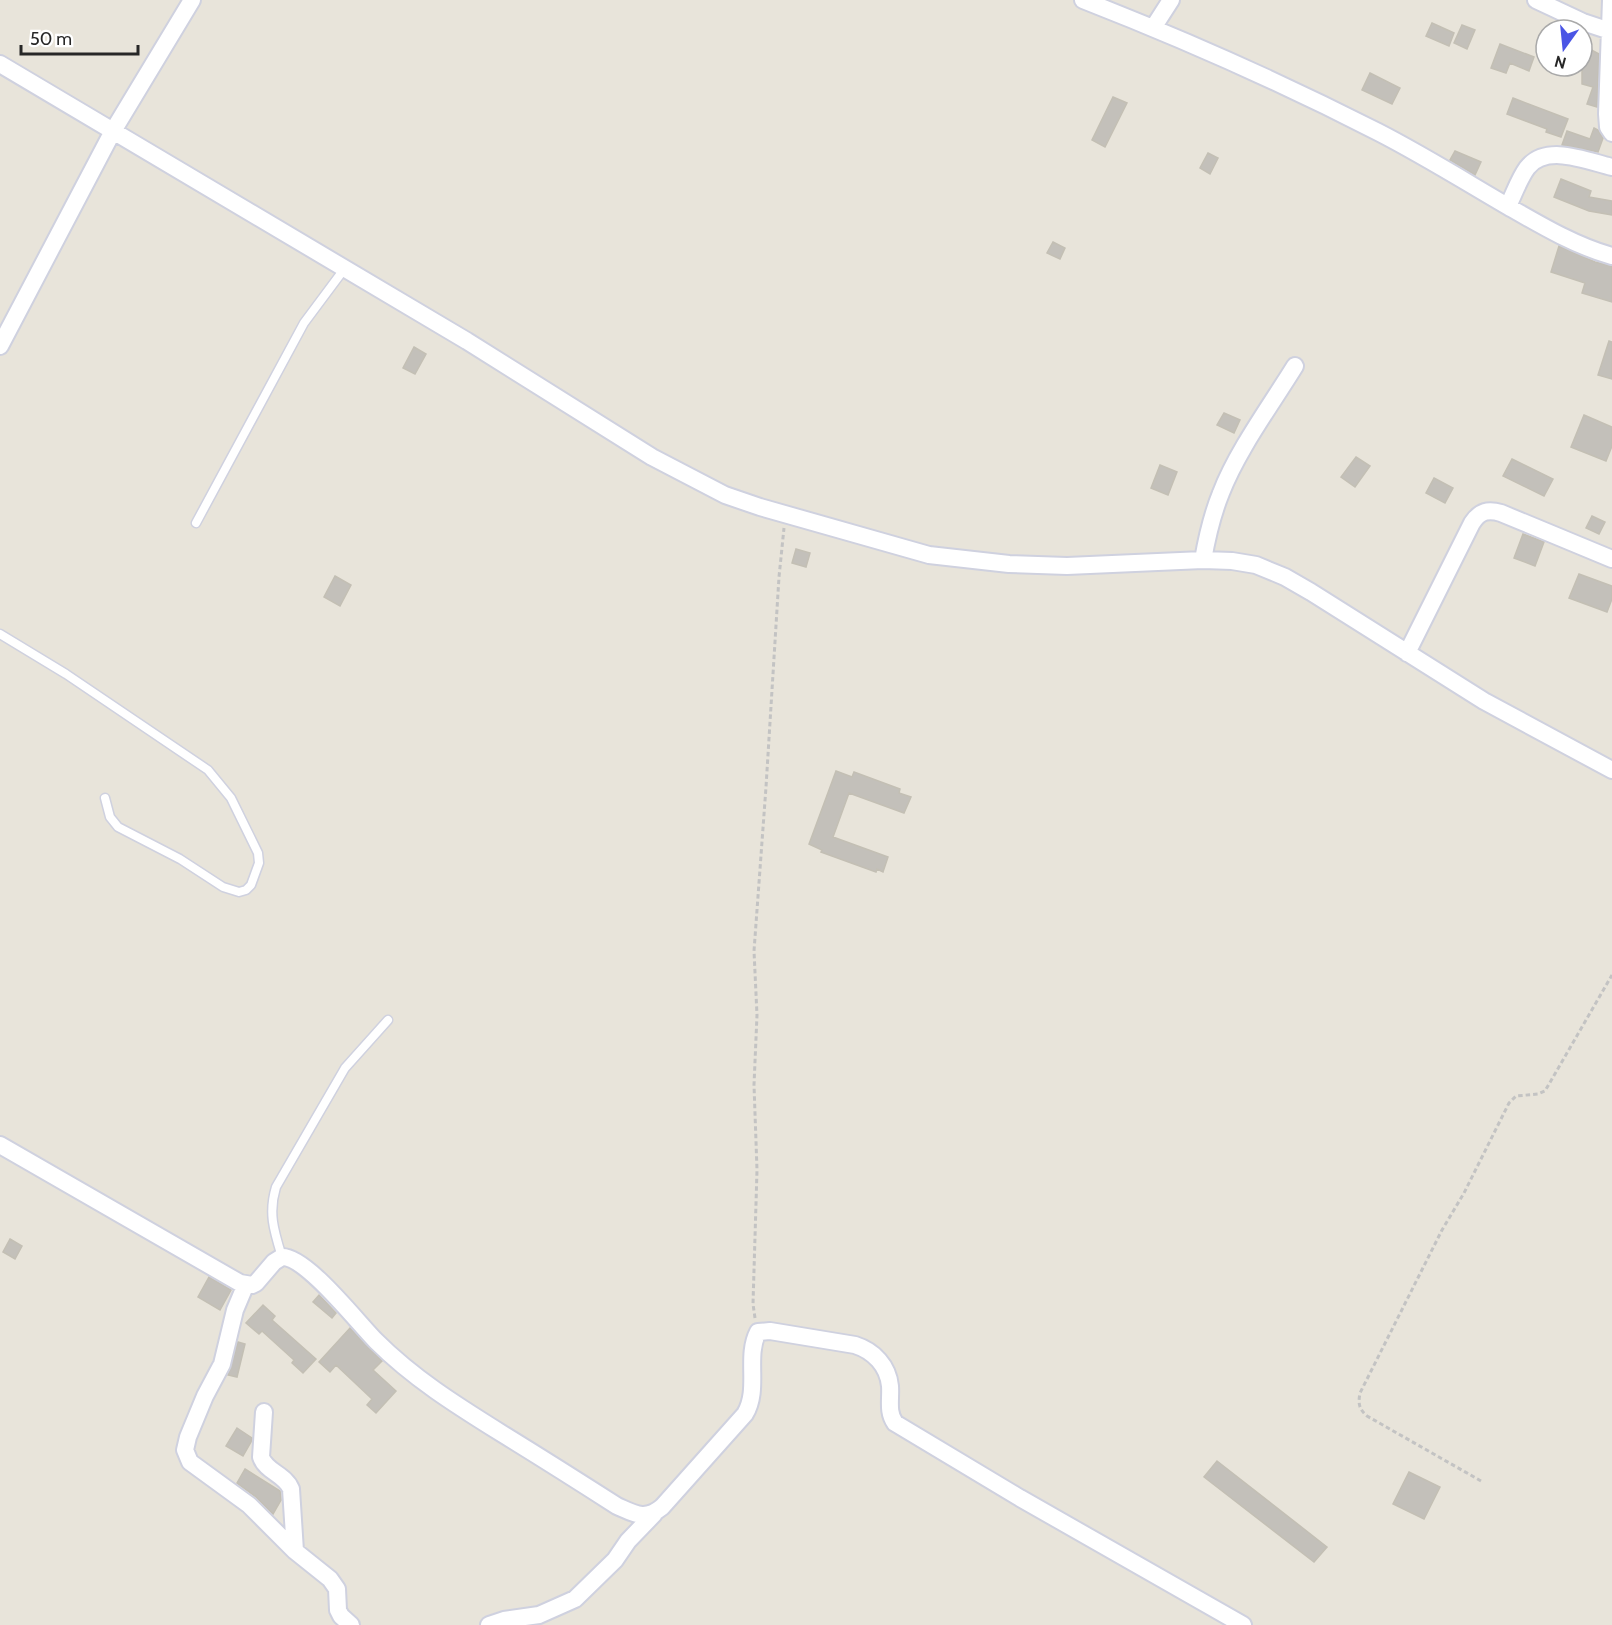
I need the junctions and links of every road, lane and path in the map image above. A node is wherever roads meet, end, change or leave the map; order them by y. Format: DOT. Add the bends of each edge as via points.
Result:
graph roads {
  1 [pos="192,0"];
  2 [pos="1083,0"];
  3 [pos="1171,0"];
  4 [pos="1536,0"];
  5 [pos="1611,0"];
  6 [pos="1153,28"];
  7 [pos="1610,31"];
  8 [pos="0,64"];
  9 [pos="112,131"];
  10 [pos="1612,133"];
  11 [pos="1612,166"];
  12 [pos="1508,206"];
  13 [pos="1612,256"];
  14 [pos="345,268"];
  15 [pos="0,346"];
  16 [pos="1295,366"];
  17 [pos="785,514"];
  18 [pos="196,523"];
  19 [pos="1612,559"];
  20 [pos="1203,560"];
  21 [pos="0,634"];
  22 [pos="1407,653"];
  23 [pos="1612,770"];
  24 [pos="105,798"];
  25 [pos="1612,975"];
  26 [pos="388,1020"];
  27 [pos="0,1145"];
  28 [pos="282,1257"];
  29 [pos="246,1284"];
  30 [pos="758,1332"];
  31 [pos="264,1412"];
  32 [pos="1481,1481"];
  33 [pos="654,1514"];
  34 [pos="295,1551"];
  35 [pos="351,1625"];
  36 [pos="489,1625"];
  37 [pos="1243,1625"];
  1 -- 9 [label="street"];
  2 -- 6 [label="street"];
  3 -- 6 [label="street"];
  4 -- 7 [label="street"];
  5 -- 7 [label="street"];
  6 -- 12 [label="street" via="1379,133"];
  7 -- 10 [label="street" via="1607,114"];
  8 -- 9 [label="street"];
  9 -- 14 [label="street"];
  9 -- 15 [label="street"];
  11 -- 12 [label="street" via="1544,156 1527,169"];
  12 -- 13 [label="street" via="1546,229"];
  14 -- 17 [label="street" via="681,474 725,495"];
  14 -- 18 [label="lane" via="304,323"];
  16 -- 20 [label="street" via="1221,493"];
  17 -- 20 [label="street" via="929,555 969,561 1067,566"];
  17 -- 30 [label="path" via="754,951 757,1170 753,1304"];
  19 -- 22 [label="street" via="1501,513 1484,511 1472,523"];
  20 -- 22 [label="street" via="1256,565 1285,577"];
  21 -- 24 [label="lane" via="208,770 231,798 258,853 256,876 246,890 223,887 118,827 110,817"];
  22 -- 23 [label="street" via="1484,701"];
  25 -- 32 [label="path" via="1545,1091 1516,1095 1509,1103 1360,1393 1358,1403 1367,1416"];
  26 -- 28 [label="lane" via="345,1068 276,1187 271,1204"];
  27 -- 29 [label="street"];
  28 -- 29 [label="street" via="259,1280"];
  28 -- 33 [label="street" via="296,1261 345,1305 383,1347 435,1391 617,1506 633,1514"];
  29 -- 34 [label="street" via="235,1310 222,1364 188,1437 186,1456 249,1504"];
  30 -- 33 [label="street" via="750,1406"];
  30 -- 37 [label="street" via="867,1349 886,1373 895,1423"];
  31 -- 34 [label="street" via="261,1456 269,1468 289,1483"];
  33 -- 36 [label="street" via="575,1599 539,1616"];
  34 -- 35 [label="street" via="335,1584 338,1610"];
}
